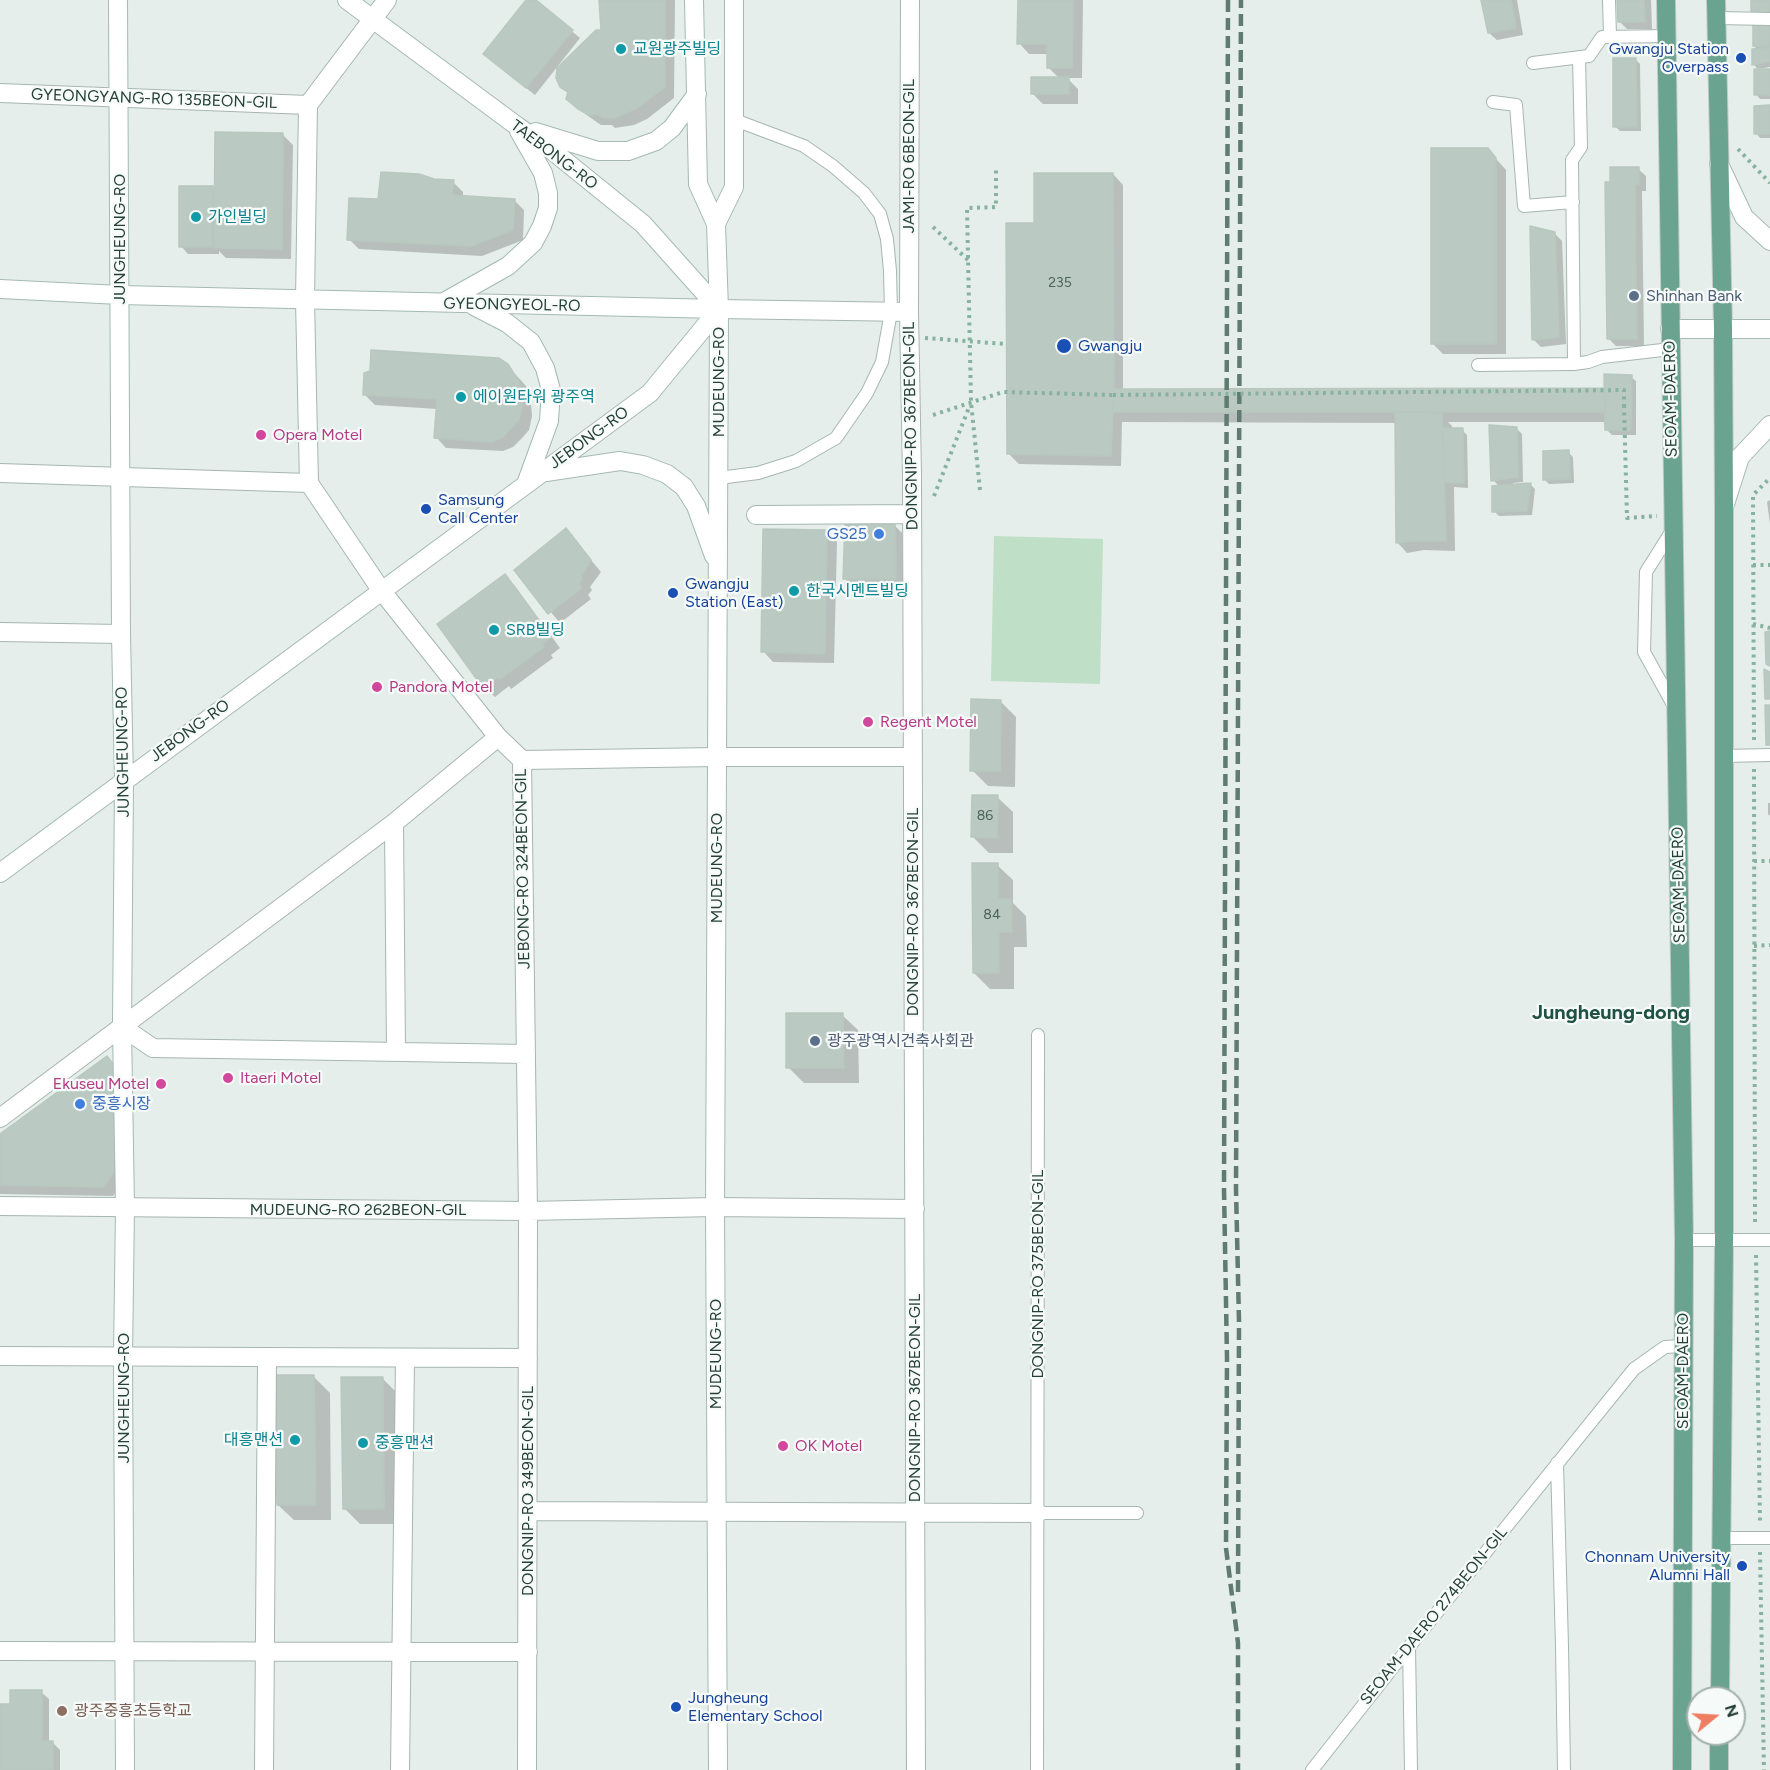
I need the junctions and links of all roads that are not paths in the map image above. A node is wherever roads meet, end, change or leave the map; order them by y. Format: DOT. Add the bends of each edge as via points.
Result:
graph roads {
  1 [pos="118,0"];
  2 [pos="347,0"];
  3 [pos="387,0"];
  4 [pos="694,0"];
  5 [pos="734,0"];
  6 [pos="910,0"];
  7 [pos="1610,0"];
  8 [pos="1666,0"];
  9 [pos="1716,0"];
  10 [pos="1717,18"];
  11 [pos="1770,18"];
  12 [pos="372,20"];
  13 [pos="1610,36"];
  14 [pos="1666,36"];
  15 [pos="1579,57"];
  16 [pos="1533,63"];
  17 [pos="0,93"];
  18 [pos="697,94"];
  19 [pos="120,98"];
  20 [pos="1493,102"];
  21 [pos="308,105"];
  22 [pos="735,120"];
  23 [pos="517,126"];
  24 [pos="1719,164"];
  25 [pos="1573,202"];
  26 [pos="716,224"];
  27 [pos="1770,241"];
  28 [pos="0,289"];
  29 [pos="120,295"];
  30 [pos="305,300"];
  31 [pos="441,303"];
  32 [pos="470,304"];
  33 [pos="719,309"];
  34 [pos="900,312"];
  35 [pos="1723,328"];
  36 [pos="1670,329"];
  37 [pos="1770,329"];
  38 [pos="1671,349"];
  39 [pos="1574,364"];
  40 [pos="1478,365"];
  41 [pos="1770,425"];
  42 [pos="0,473"];
  43 [pos="541,473"];
  44 [pos="121,477"];
  45 [pos="719,478"];
  46 [pos="309,483"];
  47 [pos="526,484"];
  48 [pos="1724,508"];
  49 [pos="912,514"];
  50 [pos="756,515"];
  51 [pos="1673,522"];
  52 [pos="719,571"];
  53 [pos="381,590"];
  54 [pos="121,634"];
  55 [pos="4,636"];
  56 [pos="1676,711"];
  57 [pos="498,737"];
  58 [pos="1770,755"];
  59 [pos="1723,756"];
  60 [pos="717,757"];
  61 [pos="913,757"];
  62 [pos="522,760"];
  63 [pos="124,780"];
  64 [pos="394,822"];
  65 [pos="0,873"];
  66 [pos="122,1027"];
  67 [pos="1038,1035"];
  68 [pos="396,1052"];
  69 [pos="526,1054"];
  70 [pos="0,1118"];
  71 [pos="0,1206"];
  72 [pos="715,1207"];
  73 [pos="125,1208"];
  74 [pos="915,1209"];
  75 [pos="528,1211"];
  76 [pos="1684,1240"];
  77 [pos="1724,1240"];
  78 [pos="1770,1240"];
  79 [pos="1683,1346"];
  80 [pos="0,1356"];
  81 [pos="123,1357"];
  82 [pos="267,1358"];
  83 [pos="405,1358"];
  84 [pos="528,1358"];
  85 [pos="1557,1463"];
  86 [pos="528,1511"];
  87 [pos="716,1512"];
  88 [pos="915,1512"];
  89 [pos="1038,1513"];
  90 [pos="1137,1513"];
  91 [pos="1721,1538"];
  92 [pos="1765,1538"];
  93 [pos="1409,1647"];
  94 [pos="0,1651"];
  95 [pos="124,1652"];
  96 [pos="266,1652"];
  97 [pos="401,1652"];
  98 [pos="528,1652"];
  99 [pos="1720,1686"];
  100 [pos="1719,1746"];
  101 [pos="124,1770"];
  102 [pos="264,1770"];
  103 [pos="400,1770"];
  104 [pos="527,1770"];
  105 [pos="718,1770"];
  106 [pos="916,1770"];
  107 [pos="1037,1770"];
  108 [pos="1312,1770"];
  109 [pos="1412,1770"];
  110 [pos="1564,1770"];
  111 [pos="1682,1770"];
  112 [pos="1719,1770"];
  1 -- 19 [label="street, JUNGHEUNG-RO"];
  2 -- 12 [label="street, TAEBONG-RO"];
  3 -- 12 [label="street"];
  4 -- 18 [label="street, MUDEUNG-RO"];
  5 -- 22 [label="street, MUDEUNG-RO"];
  6 -- 34 [label="street, JAMI-RO 6BEON-GIL"];
  7 -- 13 [label="lane"];
  8 -- 14 [label="main road, SEOAM-DAERO"];
  9 -- 10 [label="main road"];
  10 -- 11 [label="lane"];
  10 -- 24 [label="main road"];
  12 -- 21 [label="street"];
  12 -- 23 [label="street, TAEBONG-RO"];
  13 -- 14 [label="lane"];
  13 -- 15 [label="lane" via="1602,37 1589,56"];
  14 -- 36 [label="main road, SEOAM-DAERO"];
  15 -- 16 [label="lane"];
  15 -- 25 [label="lane" via="1581,147 1572,160"];
  17 -- 19 [label="street, GYEONGYANG-RO 135BEON-GIL"];
  18 -- 23 [label="street" via="672,128 656,141 628,151 598,151"];
  18 -- 26 [label="street, MUDEUNG-RO" via="698,184"];
  19 -- 21 [label="street, GYEONGYANG-RO 135BEON-GIL"];
  19 -- 29 [label="street, JUNGHEUNG-RO"];
  20 -- 25 [label="lane" via="1516,105 1524,206"];
  21 -- 30 [label="street"];
  22 -- 26 [label="street, MUDEUNG-RO" via="734,187"];
  22 -- 34 [label="lane" via="804,146 864,193 880,214"];
  23 -- 31 [label="street" via="543,173 548,208 542,226 533,243 508,266"];
  23 -- 33 [label="street, TAEBONG-RO" via="643,224"];
  24 -- 27 [label="street" via="1744,217"];
  24 -- 35 [label="main road"];
  25 -- 39 [label="lane"];
  26 -- 33 [label="street, MUDEUNG-RO"];
  28 -- 29 [label="street, GYEONGYEOL-RO"];
  29 -- 30 [label="street, GYEONGYEOL-RO"];
  29 -- 44 [label="street, JUNGHEUNG-RO"];
  30 -- 31 [label="street, GYEONGYEOL-RO"];
  30 -- 46 [label="street"];
  31 -- 32 [label="street, GYEONGYEOL-RO"];
  32 -- 33 [label="street, GYEONGYEOL-RO"];
  32 -- 47 [label="street" via="507,323 531,342 545,368 551,390 549,421"];
  33 -- 34 [label="street, GYEONGYEOL-RO"];
  33 -- 43 [label="street, JEBONG-RO" via="650,393"];
  33 -- 45 [label="street, MUDEUNG-RO"];
  34 -- 45 [label="lane" via="867,393 836,438 796,461 758,473"];
  34 -- 49 [label="street, DONGNIP-RO 367BEON-GIL" via="910,337"];
  35 -- 36 [label="street"];
  35 -- 37 [label="street"];
  35 -- 48 [label="main road"];
  36 -- 38 [label="main road, SEOAM-DAERO"];
  38 -- 39 [label="lane"];
  38 -- 51 [label="main road, SEOAM-DAERO"];
  39 -- 40 [label="lane"];
  41 -- 48 [label="street" via="1740,457"];
  42 -- 44 [label="street"];
  43 -- 47 [label="street, JEBONG-RO"];
  43 -- 52 [label="street" via="620,461 667,474 684,487 696,506"];
  44 -- 46 [label="street"];
  44 -- 54 [label="street, JUNGHEUNG-RO"];
  45 -- 52 [label="street, MUDEUNG-RO"];
  46 -- 53 [label="street"];
  47 -- 53 [label="street, JEBONG-RO"];
  48 -- 59 [label="main road"];
  49 -- 50 [label="street"];
  49 -- 61 [label="street, DONGNIP-RO 367BEON-GIL"];
  51 -- 56 [label="main road, SEOAM-DAERO"];
  51 -- 56 [label="lane" via="1646,572 1644,652"];
  52 -- 60 [label="street, MUDEUNG-RO"];
  53 -- 57 [label="street, JEBONG-RO 324BEON-GIL"];
  53 -- 63 [label="street, JEBONG-RO"];
  54 -- 55 [label="street"];
  54 -- 63 [label="street, JUNGHEUNG-RO"];
  56 -- 76 [label="main road, SEOAM-DAERO"];
  57 -- 62 [label="street, JEBONG-RO 324BEON-GIL"];
  57 -- 64 [label="street"];
  58 -- 59 [label="lane"];
  59 -- 77 [label="main road"];
  60 -- 61 [label="street"];
  60 -- 62 [label="street"];
  60 -- 72 [label="street, MUDEUNG-RO"];
  61 -- 74 [label="street, DONGNIP-RO 367BEON-GIL"];
  62 -- 69 [label="street, JEBONG-RO 324BEON-GIL"];
  63 -- 65 [label="street, JEBONG-RO"];
  63 -- 66 [label="street, JUNGHEUNG-RO"];
  64 -- 66 [label="street"];
  64 -- 68 [label="street"];
  66 -- 68 [label="street" via="153,1048"];
  66 -- 70 [label="street"];
  66 -- 73 [label="street, JUNGHEUNG-RO"];
  67 -- 89 [label="lane, DONGNIP-RO 375BEON-GIL"];
  68 -- 69 [label="street"];
  69 -- 75 [label="street, JEBONG-RO 324BEON-GIL"];
  71 -- 73 [label="street, MUDEUNG-RO 262BEON-GIL"];
  72 -- 74 [label="street, MUDEUNG-RO 262BEON-GIL"];
  72 -- 75 [label="street, MUDEUNG-RO 262BEON-GIL"];
  72 -- 87 [label="street, MUDEUNG-RO"];
  73 -- 75 [label="street, MUDEUNG-RO 262BEON-GIL"];
  73 -- 81 [label="street, JUNGHEUNG-RO"];
  74 -- 88 [label="street, DONGNIP-RO 367BEON-GIL"];
  75 -- 84 [label="street, DONGNIP-RO 349BEON-GIL"];
  76 -- 77 [label="lane"];
  76 -- 79 [label="main road, SEOAM-DAERO"];
  77 -- 78 [label="lane"];
  77 -- 91 [label="main road"];
  79 -- 85 [label="lane, SEOAM-DAERO 274BEON-GIL" via="1665,1347 1634,1369"];
  79 -- 111 [label="main road, SEOAM-DAERO"];
  80 -- 81 [label="street"];
  81 -- 82 [label="street"];
  81 -- 95 [label="street, JUNGHEUNG-RO"];
  82 -- 83 [label="street"];
  82 -- 96 [label="street"];
  83 -- 84 [label="street"];
  83 -- 97 [label="street"];
  84 -- 86 [label="street, DONGNIP-RO 349BEON-GIL"];
  85 -- 93 [label="lane, SEOAM-DAERO 274BEON-GIL"];
  85 -- 110 [label="lane"];
  86 -- 87 [label="street"];
  86 -- 98 [label="street, DONGNIP-RO 349BEON-GIL"];
  87 -- 88 [label="street"];
  87 -- 105 [label="street, MUDEUNG-RO"];
  88 -- 89 [label="street, DONGNIP-RO 367BEON-GIL"];
  88 -- 106 [label="street, DONGNIP-RO 367BEON-GIL"];
  89 -- 90 [label="lane"];
  89 -- 107 [label="lane, DONGNIP-RO 375BEON-GIL"];
  91 -- 92 [label="lane"];
  91 -- 99 [label="main road"];
  93 -- 108 [label="lane, SEOAM-DAERO 274BEON-GIL"];
  93 -- 109 [label="lane"];
  94 -- 95 [label="street"];
  95 -- 96 [label="street"];
  95 -- 101 [label="street, JUNGHEUNG-RO"];
  96 -- 97 [label="street"];
  96 -- 102 [label="street"];
  97 -- 98 [label="street"];
  97 -- 103 [label="street"];
  98 -- 104 [label="street, DONGNIP-RO 349BEON-GIL"];
  100 -- 112 [label="main road"];
}
